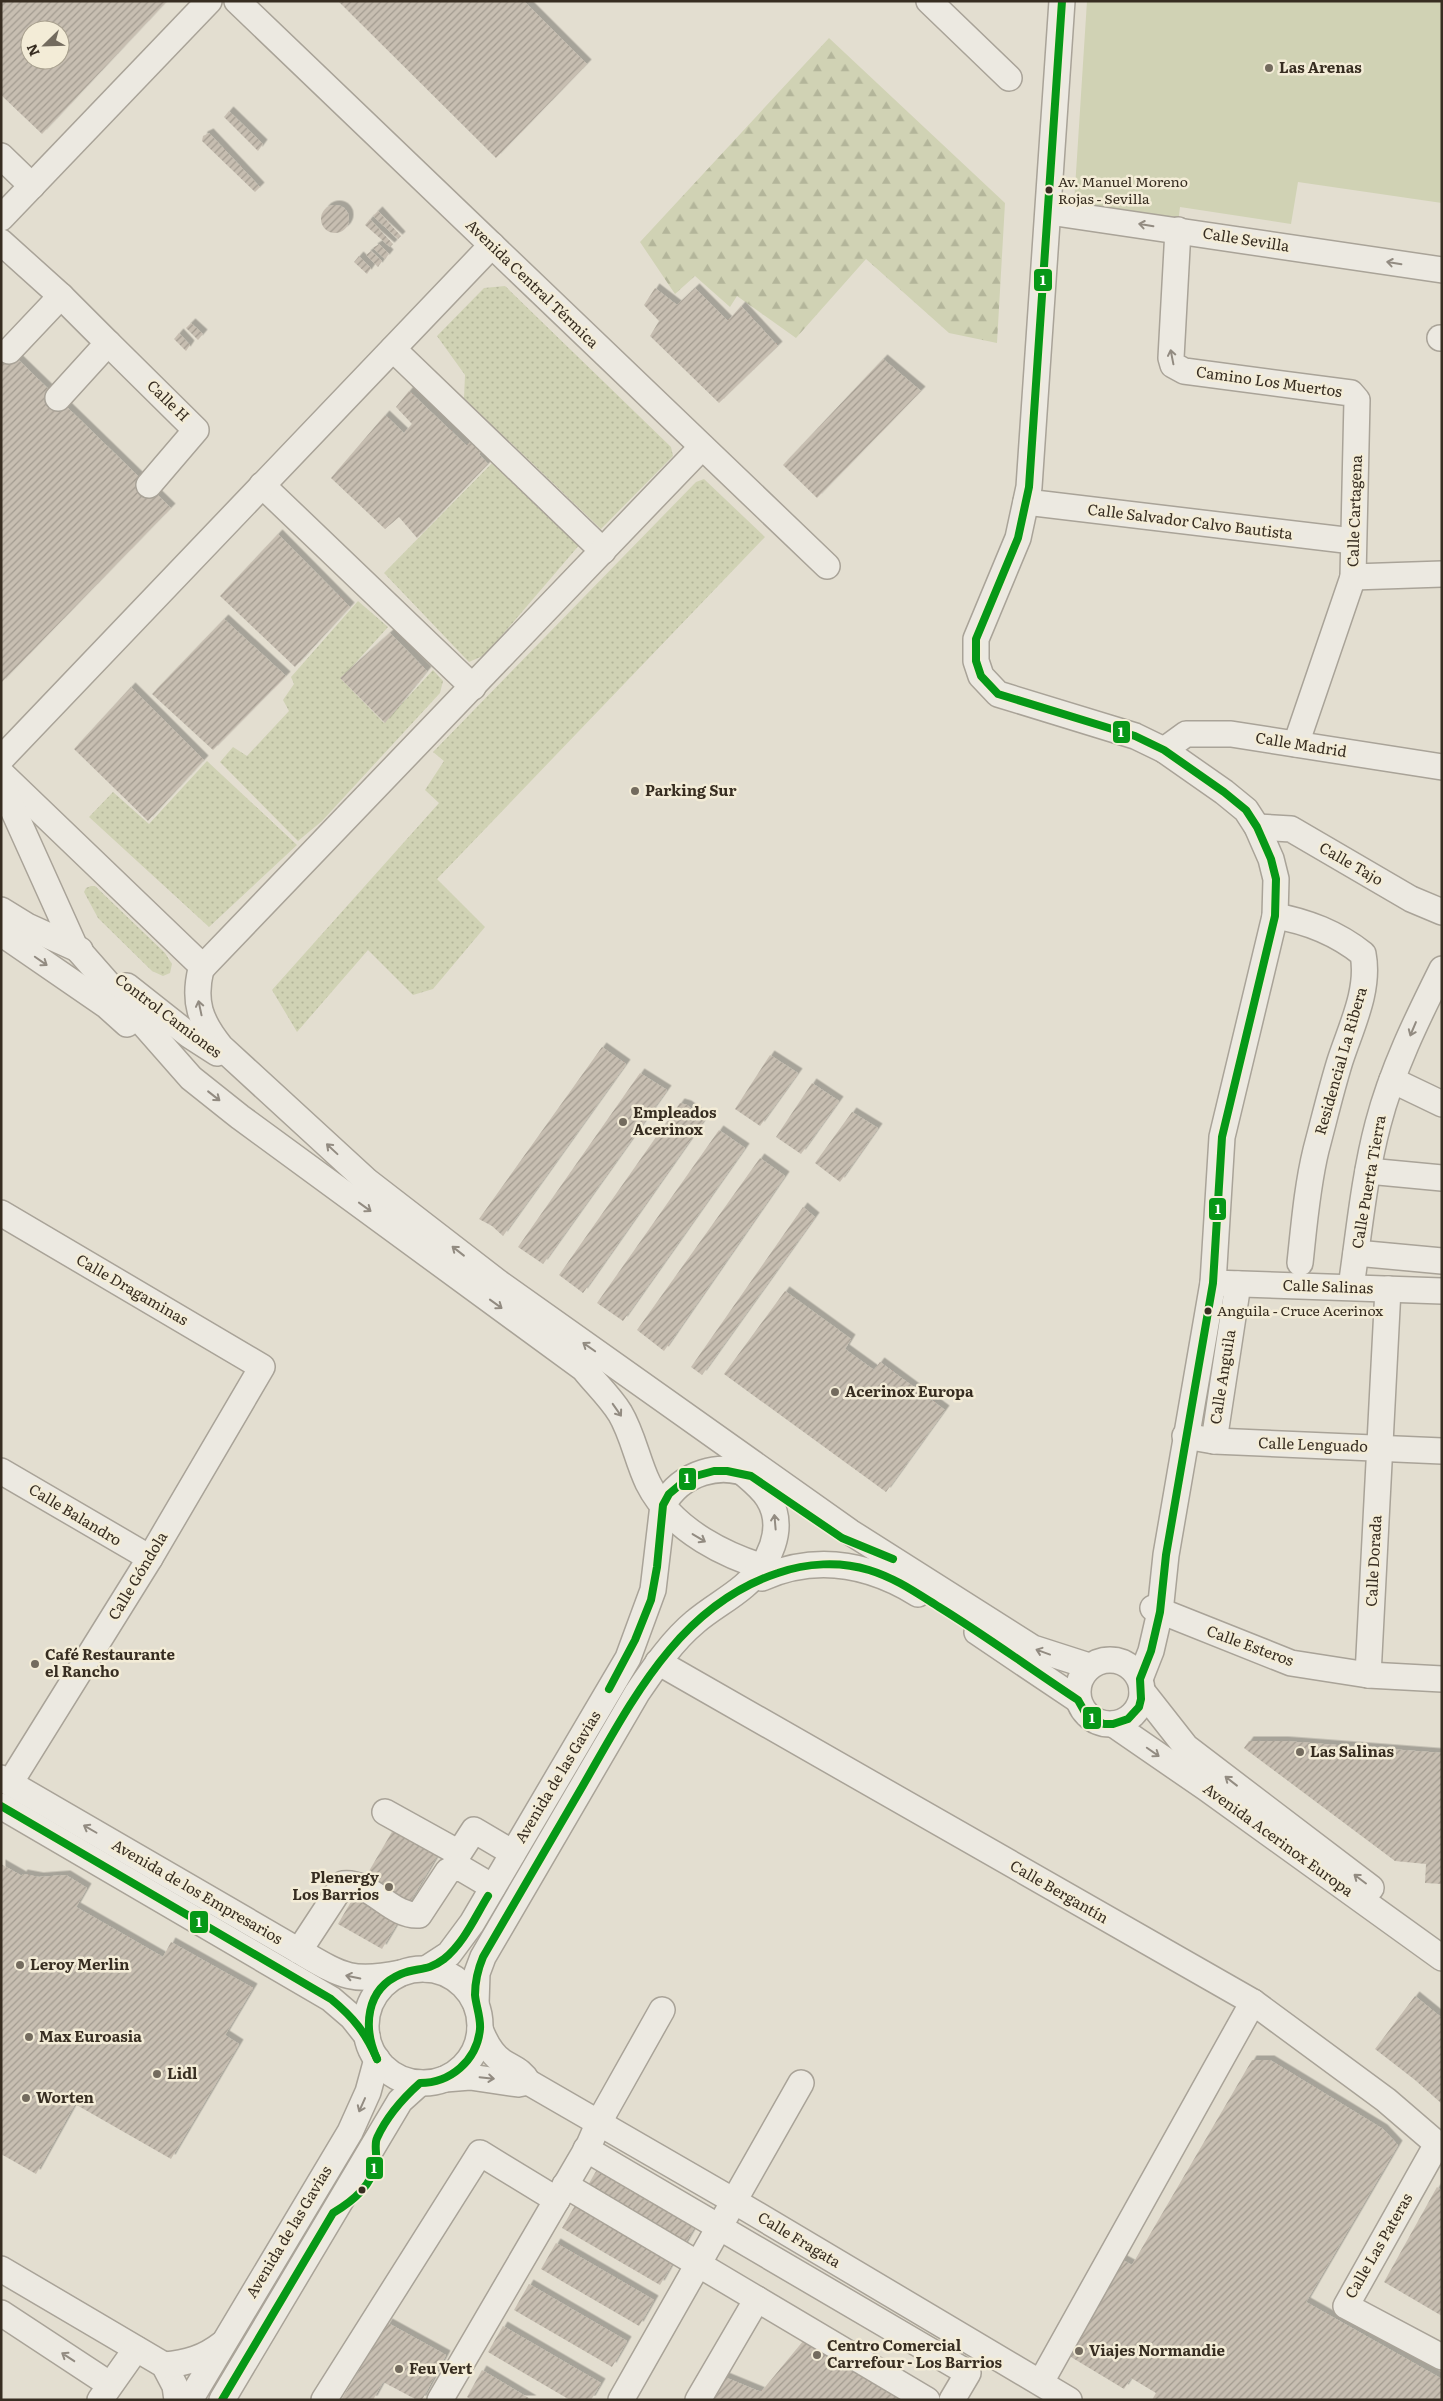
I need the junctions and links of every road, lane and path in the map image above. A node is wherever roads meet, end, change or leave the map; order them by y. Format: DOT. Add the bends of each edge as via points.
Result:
graph roads {
  1 [pos="209,1"];
  2 [pos="237,1"];
  3 [pos="929,1"];
  4 [pos="1062,1"];
  5 [pos="1009,78"];
  6 [pos="1,156"];
  7 [pos="32,186"];
  8 [pos="1049,212"];
  9 [pos="1,218"];
  10 [pos="1178,230"];
  11 [pos="1,242"];
  12 [pos="492,245"];
  13 [pos="1442,270"];
  14 [pos="61,296"];
  15 [pos="108,343"];
  16 [pos="392,349"];
  17 [pos="9,351"];
  18 [pos="1351,393"];
  19 [pos="58,398"];
  20 [pos="702,447"];
  21 [pos="148,485"];
  22 [pos="262,485"];
  23 [pos="1026,502"];
  24 [pos="1353,542"];
  25 [pos="603,551"];
  26 [pos="827,566"];
  27 [pos="1442,574"];
  28 [pos="1353,577"];
  29 [pos="473,687"];
  30 [pos="1296,744"];
  31 [pos="1164,750"];
  32 [pos="1,759"];
  33 [pos="1442,768"];
  34 [pos="1,773"];
  35 [pos="1,782"];
  36 [pos="1257,827"];
  37 [pos="1,910"];
  38 [pos="1442,912"];
  39 [pos="1275,916"];
  40 [pos="1,933"];
  41 [pos="74,945"];
  42 [pos="202,968"];
  43 [pos="1442,969"];
  44 [pos="1436,995"];
  45 [pos="191,1078"];
  46 [pos="1392,1080"];
  47 [pos="262,1085"];
  48 [pos="1442,1104"];
  49 [pos="1368,1170"];
  50 [pos="1442,1178"];
  51 [pos="1,1213"];
  52 [pos="1356,1253"];
  53 [pos="1442,1261"];
  54 [pos="1300,1264"];
  55 [pos="1213,1283"];
  56 [pos="1238,1284"];
  57 [pos="1351,1287"];
  58 [pos="1388,1289"];
  59 [pos="1442,1291"];
  60 [pos="615,1366"];
  61 [pos="262,1367"];
  62 [pos="1185,1436"];
  63 [pos="1214,1441"];
  64 [pos="1380,1448"];
  65 [pos="1442,1451"];
  66 [pos="1,1471"];
  67 [pos="742,1472"];
  68 [pos="663,1505"];
  69 [pos="150,1558"];
  70 [pos="896,1561"];
  71 [pos="769,1569"];
  72 [pos="1156,1610"];
  73 [pos="1114,1660"];
  74 [pos="658,1662"];
  75 [pos="1089,1666"];
  76 [pos="1368,1675"];
  77 [pos="1442,1679"];
  78 [pos="1141,1685"];
  79 [pos="1078,1700"];
  80 [pos="1113,1724"];
  81 [pos="4,1789"];
  82 [pos="385,1812"];
  83 [pos="512,1853"];
  84 [pos="459,1860"];
  85 [pos="493,1888"];
  86 [pos="1442,1940"];
  87 [pos="299,1951"];
  88 [pos="1442,1958"];
  89 [pos="426,1969"];
  90 [pos="401,1973"];
  91 [pos="1253,2002"];
  92 [pos="476,2004"];
  93 [pos="662,2010"];
  94 [pos="480,2029"];
  95 [pos="367,2036"];
  96 [pos="377,2059"];
  97 [pos="445,2079"];
  98 [pos="528,2082"];
  99 [pos="420,2083"];
  100 [pos="801,2083"];
  101 [pos="599,2122"];
  102 [pos="1440,2146"];
  103 [pos="586,2149"];
  104 [pos="561,2192"];
  105 [pos="734,2201"];
  106 [pos="719,2227"];
  107 [pos="699,2264"];
  108 [pos="4,2277"];
  109 [pos="757,2299"];
  110 [pos="1,2313"];
  111 [pos="224,2342"];
  112 [pos="136,2348"];
  113 [pos="1442,2357"];
  114 [pos="164,2365"];
  115 [pos="1041,2382"];
  116 [pos="104,2392"];
  117 [pos="177,2400"];
  118 [pos="190,2400"];
  119 [pos="222,2400"];
  120 [pos="324,2400"];
  121 [pos="440,2400"];
  122 [pos="621,2400"];
  123 [pos="698,2400"];
  124 [pos="927,2400"];
  125 [pos="952,2400"];
  126 [pos="1069,2400"];
  1 -- 7 [label="street"];
  2 -- 12 [label="street, Avenida Central Térmica"];
  3 -- 5 [label="street"];
  4 -- 8 [label="street"];
  6 -- 7 [label="street"];
  7 -- 9 [label="street"];
  10 -- 8 [label="street, Calle Sevilla, one-way"];
  8 -- 23 [label="street"];
  13 -- 10 [label="street, Calle Sevilla, one-way"];
  18 -- 10 [label="street, Camino Los Muertos, one-way" via="1184,370 1174,364 1171,358 1172,316"];
  11 -- 14 [label="street, Calle H"];
  12 -- 16 [label="street"];
  12 -- 20 [label="street, Avenida Central Térmica"];
  14 -- 15 [label="street, Calle H"];
  14 -- 17 [label="street"];
  15 -- 19 [label="street"];
  15 -- 21 [label="street, Calle H" via="196,430"];
  16 -- 22 [label="street"];
  16 -- 25 [label="street"];
  18 -- 24 [label="street, Calle Cartagena" via="1356,396 1358,405"];
  20 -- 25 [label="street"];
  20 -- 26 [label="street, Avenida Central Térmica"];
  22 -- 29 [label="street"];
  22 -- 32 [label="street"];
  23 -- 24 [label="street, Calle Salvador Calvo Bautista"];
  23 -- 31 [label="street, Calle Anguila" via="1018,538 976,640 976,661 981,676 998,694 1135,736"];
  24 -- 28 [label="street, Calle Cartagena"];
  25 -- 29 [label="street"];
  27 -- 28 [label="street"];
  28 -- 30 [label="street, Calle Cartagena"];
  29 -- 42 [label="street"];
  30 -- 31 [label="street, Calle Madrid" via="1231,734 1186,734"];
  30 -- 33 [label="street, Calle Madrid"];
  31 -- 36 [label="street, Calle Anguila" via="1246,810"];
  34 -- 42 [label="street"];
  35 -- 41 [label="street"];
  36 -- 38 [label="street, Calle Tajo" via="1291,829 1410,899"];
  36 -- 39 [label="street, Calle Anguila" via="1276,878"];
  37 -- 41 [label="street" via="27,926"];
  39 -- 54 [label="street, Residencial La Ribera" via="1315,927 1363,954 1364,981 1310,1180"];
  39 -- 55 [label="street, Calle Anguila" via="1222,1137"];
  40 -- 45 [label="street, one-way" via="107,1006"];
  41 -- 45 [label="street"];
  41 -- 47 [label="street, Control Camiones" via="189,1035"];
  47 -- 42 [label="street, one-way" via="206,1029 199,1008 197,985"];
  43 -- 44 [label="street, Calle Puerta Tierra"];
  44 -- 46 [label="street, Calle Puerta Tierra, one-way"];
  45 -- 68 [label="street, one-way" via="584,1369 619,1412 632,1437 648,1483"];
  46 -- 48 [label="street"];
  46 -- 49 [label="street, Calle Puerta Tierra"];
  60 -- 47 [label="street, one-way" via="499,1283 367,1181"];
  49 -- 50 [label="street"];
  49 -- 52 [label="street, Calle Puerta Tierra"];
  51 -- 61 [label="street, Calle Dragaminas"];
  52 -- 53 [label="street"];
  52 -- 57 [label="street, Calle Puerta Tierra"];
  55 -- 56 [label="street, Calle Salinas"];
  55 -- 62 [label="street, Calle Anguila"];
  56 -- 57 [label="street, Calle Salinas"];
  56 -- 63 [label="street, Calle Anguila"];
  57 -- 58 [label="street, Calle Salinas"];
  58 -- 59 [label="street, Calle Salinas"];
  58 -- 64 [label="street, Calle Dorada"];
  60 -- 67 [label="street" via="632,1387 662,1413"];
  60 -- 70 [label="street"];
  61 -- 69 [label="street, Calle Góndola"];
  62 -- 63 [label="street, Calle Lenguado"];
  62 -- 72 [label="street, Calle Anguila"];
  63 -- 64 [label="street, Calle Lenguado"];
  64 -- 65 [label="street, Calle Lenguado"];
  64 -- 76 [label="street, Calle Dorada"];
  66 -- 69 [label="street, Calle Balandro"];
  67 -- 68 [label="street" via="716,1469 694,1475 679,1485"];
  67 -- 70 [label="street" via="762,1481 842,1538"];
  71 -- 67 [label="street, one-way" via="776,1536 775,1518 767,1496"];
  68 -- 71 [label="street, one-way" via="696,1536 716,1548"];
  68 -- 83 [label="street, Avenida de las Gavias" via="653,1590 628,1658"];
  69 -- 81 [label="street, Calle Góndola"];
  75 -- 70 [label="street, one-way" via="1033,1648"];
  71 -- 74 [label="street, Avenida de las Gavias" via="693,1623"];
  71 -- 79 [label="street" via="821,1564 854,1567 895,1580 953,1615"];
  72 -- 73 [label="street, Calle Anguila" via="1138,1641"];
  72 -- 76 [label="street, Calle Esteros" via="1291,1663"];
  72 -- 78 [label="street, Calle Anguila" via="1151,1651"];
  73 -- 75 [label="street"];
  73 -- 78 [label="street" via="1129,1666"];
  74 -- 91 [label="street, Calle Bergantín"];
  74 -- 92 [label="street, Avenida de las Gavias" via="482,1957 477,1973"];
  75 -- 79 [label="street" via="1079,1682"];
  76 -- 77 [label="street, Calle Esteros"];
  78 -- 80 [label="street" via="1141,1699 1134,1713"];
  86 -- 78 [label="street, Avenida Acerinox Europa, one-way" via="1186,1747"];
  79 -- 80 [label="street" via="1087,1716 1104,1724"];
  80 -- 88 [label="street, Avenida Acerinox Europa, one-way"];
  87 -- 81 [label="street, Avenida de los Empresarios, one-way"];
  81 -- 95 [label="street, Avenida de los Empresarios" via="331,1999"];
  82 -- 84 [label="street"];
  83 -- 84 [label="street" via="474,1830"];
  83 -- 85 [label="street, Avenida de las Gavias"];
  84 -- 85 [label="street"];
  84 -- 87 [label="street" via="419,1915 408,1916 354,1883 343,1884"];
  85 -- 89 [label="street, Avenida de las Gavias" via="448,1954"];
  90 -- 87 [label="street, Avenida de los Empresarios, one-way" via="360,1979 344,1975"];
  89 -- 90 [label="street"];
  89 -- 92 [label="street" via="461,1983"];
  90 -- 95 [label="street" via="380,1988 373,1999 368,2010"];
  91 -- 102 [label="street, Calle Bergantín" via="1386,2100"];
  91 -- 115 [label="street"];
  92 -- 94 [label="street"];
  93 -- 101 [label="street"];
  94 -- 97 [label="street" via="473,2054 466,2064"];
  94 -- 98 [label="street, Calle Fragata" via="494,2054 523,2073"];
  95 -- 96 [label="street"];
  96 -- 99 [label="street" via="396,2076"];
  96 -- 111 [label="street, Avenida de las Gavias, one-way" via="368,2092 350,2132"];
  97 -- 98 [label="street, Calle Fragata, one-way" via="470,2077 518,2084"];
  97 -- 99 [label="street"];
  98 -- 101 [label="street, Calle Fragata"];
  99 -- 119 [label="street, Avenida de las Gavias" via="400,2101"];
  100 -- 105 [label="street"];
  101 -- 103 [label="street"];
  101 -- 105 [label="street, Calle Fragata"];
  102 -- 113 [label="street, Calle Las Pateras" via="1346,2306"];
  103 -- 104 [label="street"];
  103 -- 106 [label="street"];
  104 -- 107 [label="street"];
  104 -- 120 [label="street" via="480,2153"];
  104 -- 121 [label="street"];
  105 -- 106 [label="street"];
  105 -- 115 [label="street, Calle Fragata"];
  106 -- 107 [label="street"];
  106 -- 125 [label="street" via="968,2373"];
  107 -- 109 [label="street"];
  107 -- 122 [label="street"];
  108 -- 112 [label="street"];
  109 -- 123 [label="street"];
  109 -- 124 [label="street"];
  116 -- 110 [label="street, one-way"];
  111 -- 114 [label="street" via="212,2352 189,2362"];
  111 -- 118 [label="street, Avenida de las Gavias"];
  112 -- 114 [label="street"];
  112 -- 116 [label="street"];
  114 -- 117 [label="street" via="175,2386"];
  115 -- 126 [label="street, Calle Fragata"];
}
